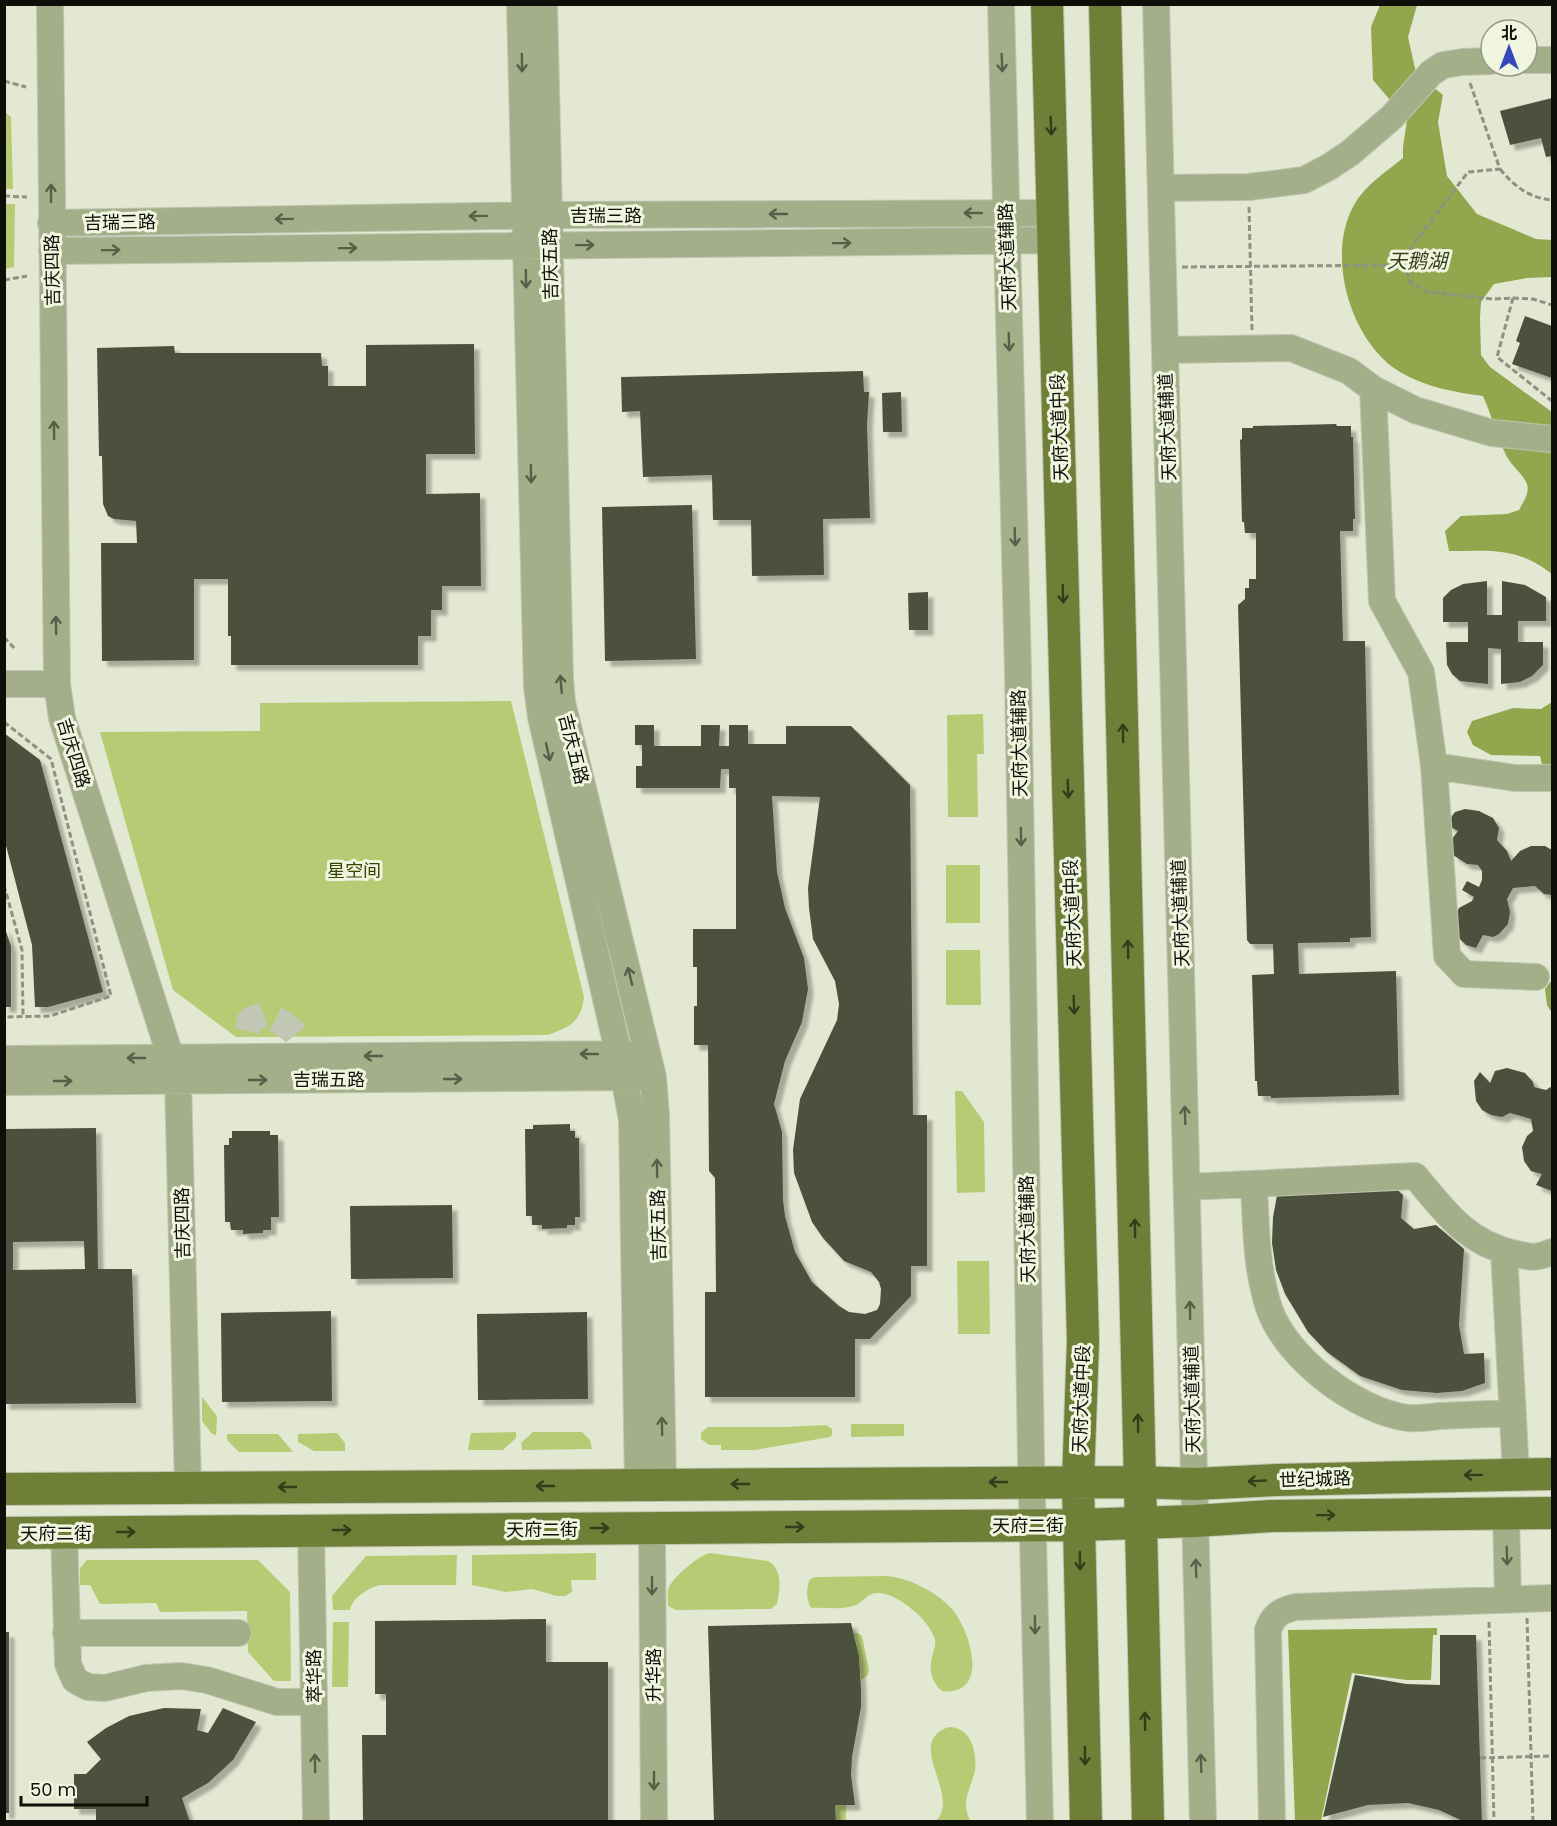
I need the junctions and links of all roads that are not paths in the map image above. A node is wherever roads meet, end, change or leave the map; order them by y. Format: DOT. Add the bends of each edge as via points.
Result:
graph roads {
  1 [pos="50,4"];
  2 [pos="520,4"];
  3 [pos="544,4"];
  4 [pos="1000,4"];
  5 [pos="1047,4"];
  6 [pos="1105,4"];
  7 [pos="1156,4"];
  8 [pos="1479,61"];
  9 [pos="1161,188"];
  10 [pos="1006,213"];
  11 [pos="537,215"];
  12 [pos="51,223"];
  13 [pos="1053,227"];
  14 [pos="1007,241"];
  15 [pos="538,246"];
  16 [pos="52,251"];
  17 [pos="1165,350"];
  18 [pos="1373,389"];
  19 [pos="1552,439"];
  20 [pos="4,684"];
  21 [pos="57,684"];
  22 [pos="1434,766"];
  23 [pos="1546,778"];
  24 [pos="1536,977"];
  25 [pos="4,1059"];
  26 [pos="650,1065"];
  27 [pos="621,1066"];
  28 [pos="174,1069"];
  29 [pos="4,1082"];
  30 [pos="1254,1185"];
  31 [pos="1187,1187"];
  32 [pos="1504,1251"];
  33 [pos="1552,1252"];
  34 [pos="1513,1413"];
  35 [pos="1516,1474"];
  36 [pos="1552,1474"];
  37 [pos="1031,1482"];
  38 [pos="1078,1482"];
  39 [pos="1139,1482"];
  40 [pos="1194,1484"];
  41 [pos="651,1485"];
  42 [pos="188,1488"];
  43 [pos="4,1489"];
  44 [pos="1527,1513"];
  45 [pos="1195,1521"];
  46 [pos="1140,1522"];
  47 [pos="1033,1525"];
  48 [pos="1079,1525"];
  49 [pos="652,1528"];
  50 [pos="311,1530"];
  51 [pos="64,1532"];
  52 [pos="4,1533"];
  53 [pos="1552,1598"];
  54 [pos="1508,1599"];
  55 [pos="66,1633"];
  56 [pos="238,1633"];
  57 [pos="314,1702"];
  58 [pos="316,1821"];
  59 [pos="654,1821"];
  60 [pos="1040,1821"];
  61 [pos="1086,1821"];
  62 [pos="1148,1821"];
  63 [pos="1203,1821"];
  64 [pos="1272,1821"];
  12 -- 1 [label="street, 吉庆四路, one-way"];
  2 -- 11 [label="street, 吉庆五路, one-way"];
  3 -- 11 [label="street, 吉庆五路"];
  4 -- 10 [label="street, 天府大道辅路, one-way"];
  5 -- 13 [label="main road, 天府大道中段, one-way"];
  39 -- 6 [label="main road, one-way"];
  7 -- 9 [label="street, 天府大道辅道"];
  8 -- 9 [label="street" via="1443,65 1431,73 1392,117 1350,153 1305,180 1249,187"];
  9 -- 17 [label="street, 天府大道辅道"];
  10 -- 11 [label="street, 吉瑞三路, one-way"];
  10 -- 13 [label="street, 吉瑞三路"];
  10 -- 14 [label="street, 天府大道辅路"];
  11 -- 12 [label="street, 吉瑞三路, one-way"];
  11 -- 15 [label="street, 吉庆五路"];
  12 -- 16 [label="street, 吉庆四路"];
  13 -- 14 [label="street, 吉瑞三路"];
  13 -- 38 [label="main road, 天府大道中段, one-way" via="1083,1341"];
  15 -- 14 [label="street, 吉瑞三路, one-way"];
  14 -- 37 [label="street, 天府大道辅路, one-way"];
  16 -- 15 [label="street, 吉瑞三路, one-way"];
  26 -- 15 [label="street, 吉庆五路, one-way" via="562,702"];
  15 -- 27 [label="street, 吉庆五路, one-way" via="540,717"];
  21 -- 16 [label="street, 吉庆四路, one-way"];
  17 -- 18 [label="street" via="1291,348 1348,371"];
  31 -- 17 [label="street, 天府大道辅道, one-way"];
  18 -- 19 [label="street" via="1415,410 1492,433"];
  18 -- 22 [label="street" via="1382,601 1421,672"];
  20 -- 21 [label="street"];
  21 -- 28 [label="street, 吉庆四路" via="62,718"];
  22 -- 23 [label="street" via="1515,778"];
  22 -- 24 [label="street" via="1447,956 1464,974"];
  28 -- 25 [label="street, 吉瑞五路, one-way"];
  26 -- 27 [label="street, 吉瑞五路"];
  41 -- 26 [label="street, 吉庆五路, one-way" via="656,1114"];
  28 -- 27 [label="street, 吉瑞五路, one-way"];
  27 -- 28 [label="street, 吉瑞五路, one-way" via="302,1050"];
  27 -- 41 [label="street, 吉庆五路" via="632,1120"];
  29 -- 28 [label="street, 吉瑞五路, one-way"];
  28 -- 42 [label="street, 吉庆四路"];
  30 -- 31 [label="street"];
  30 -- 32 [label="street" via="1415,1176 1455,1222 1485,1245"];
  30 -- 34 [label="street" via="1257,1239 1269,1310 1309,1365 1368,1406 1408,1418"];
  40 -- 31 [label="street, 天府大道辅道, one-way"];
  32 -- 33 [label="street" via="1537,1259"];
  32 -- 34 [label="street"];
  34 -- 35 [label="street"];
  35 -- 36 [label="main road, 世纪城路"];
  35 -- 40 [label="main road, 世纪城路, one-way"];
  37 -- 38 [label="main road"];
  37 -- 41 [label="main road, one-way"];
  37 -- 47 [label="street"];
  38 -- 39 [label="main road, 世纪城路"];
  38 -- 48 [label="main road, 天府大道中段"];
  39 -- 40 [label="main road, 世纪城路"];
  39 -- 46 [label="main road"];
  40 -- 45 [label="street, 天府大道辅道"];
  41 -- 42 [label="main road, one-way"];
  42 -- 43 [label="main road"];
  45 -- 44 [label="main road, 世纪城路, one-way" via="1271,1516"];
  44 -- 54 [label="street"];
  45 -- 46 [label="main road, 世纪城路"];
  63 -- 45 [label="street, 天府大道辅道, one-way"];
  46 -- 48 [label="main road, 世纪城路"];
  62 -- 46 [label="main road, one-way"];
  47 -- 48 [label="main road, 天府二街"];
  49 -- 47 [label="main road, 天府二街, one-way"];
  47 -- 60 [label="street, one-way"];
  48 -- 61 [label="main road, 天府大道中段, one-way"];
  50 -- 49 [label="main road, 天府二街, one-way"];
  49 -- 59 [label="street, 升华路, one-way"];
  51 -- 50 [label="main road, 天府二街, one-way"];
  50 -- 57 [label="street, 萃华路"];
  51 -- 52 [label="main road, 天府二街"];
  51 -- 55 [label="street"];
  53 -- 54 [label="street"];
  54 -- 64 [label="street" via="1295,1607 1272,1618 1268,1630"];
  55 -- 56 [label="street"];
  55 -- 57 [label="street" via="75,1680 88,1687 181,1676 277,1702"];
  58 -- 57 [label="street, 萃华路, one-way"];
}
